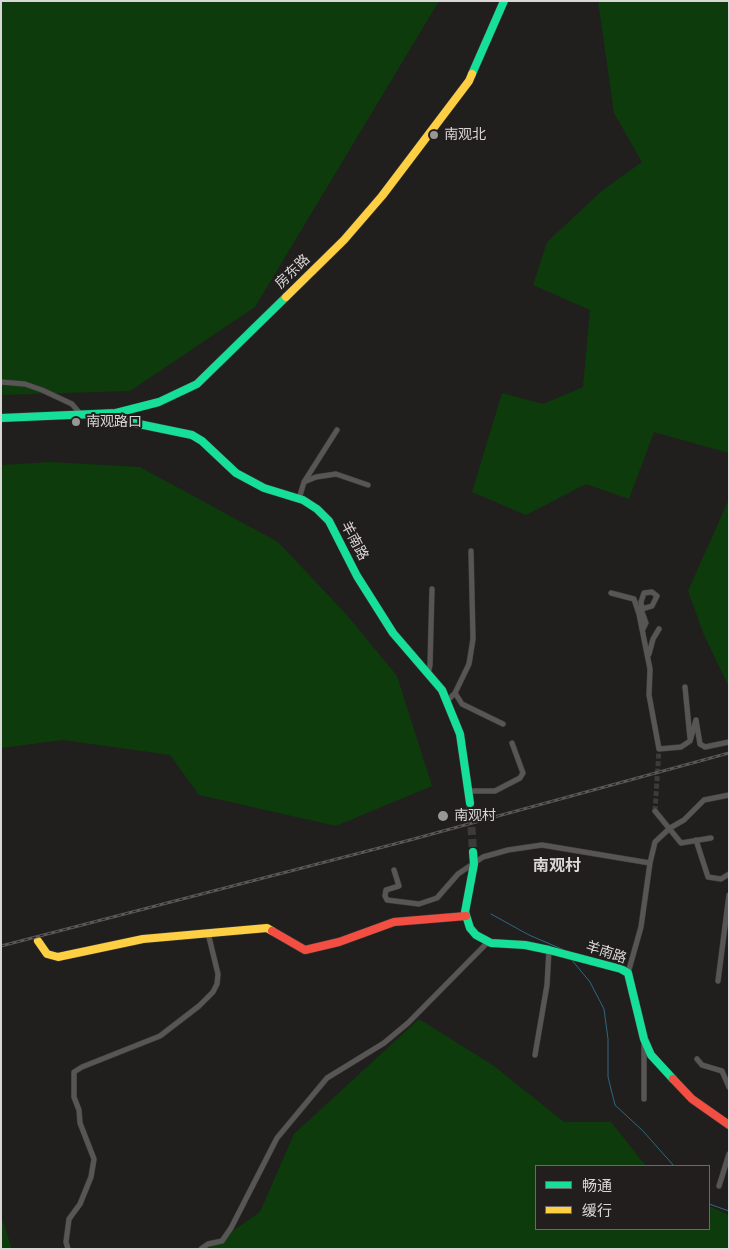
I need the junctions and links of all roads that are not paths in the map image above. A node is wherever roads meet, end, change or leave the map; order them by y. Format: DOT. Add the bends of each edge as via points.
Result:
graph roads {
  1 [pos="504,1"];
  2 [pos="1,382"];
  3 [pos="96,415"];
  4 [pos="82,416"];
  5 [pos="1,418"];
  6 [pos="337,430"];
  7 [pos="304,482"];
  8 [pos="368,485"];
  9 [pos="299,499"];
  10 [pos="472,551"];
  11 [pos="432,589"];
  12 [pos="612,593"];
  13 [pos="642,609"];
  14 [pos="643,629"];
  15 [pos="659,629"];
  16 [pos="648,662"];
  17 [pos="428,674"];
  18 [pos="685,687"];
  19 [pos="454,693"];
  20 [pos="447,702"];
  21 [pos="503,724"];
  22 [pos="690,741"];
  23 [pos="729,742"];
  24 [pos="512,743"];
  25 [pos="468,791"];
  26 [pos="729,795"];
  27 [pos="470,803"];
  28 [pos="655,811"];
  29 [pos="670,828"];
  30 [pos="711,838"];
  31 [pos="696,840"];
  32 [pos="473,852"];
  33 [pos="650,863"];
  34 [pos="474,864"];
  35 [pos="394,870"];
  36 [pos="729,874"];
  37 [pos="729,895"];
  38 [pos="466,916"];
  39 [pos="208,933"];
  40 [pos="38,941"];
  41 [pos="488,942"];
  42 [pos="549,950"];
  43 [pos="628,973"];
  44 [pos="718,981"];
  45 [pos="644,1039"];
  46 [pos="535,1055"];
  47 [pos="697,1059"];
  48 [pos="729,1086"];
  49 [pos="644,1099"];
  50 [pos="728,1123"];
  51 [pos="729,1154"];
  52 [pos="718,1186"];
  53 [pos="68,1249"];
  54 [pos="201,1249"];
  1 -- 3 [label="street, 房东路" via="479,62 457,99 344,240 197,384 159,402"];
  2 -- 4 [label="street" via="25,384 42,390 72,404"];
  3 -- 4 [label="street, 房东路"];
  3 -- 9 [label="street, 羊南路" via="192,435 251,482"];
  4 -- 5 [label="street, 房东路"];
  6 -- 7 [label="street"];
  7 -- 8 [label="street" via="336,474"];
  7 -- 9 [label="street"];
  9 -- 17 [label="street, 羊南路" via="316,508 329,521 378,610 409,654"];
  10 -- 19 [label="street" via="473,639 469,664"];
  11 -- 17 [label="street"];
  12 -- 14 [label="street" via="634,599"];
  13 -- 14 [label="street" via="646,623"];
  14 -- 16 [label="street"];
  15 -- 16 [label="street" via="649,649"];
  16 -- 22 [label="street" via="649,695 659,749 681,747"];
  17 -- 20 [label="street, 羊南路" via="442,690"];
  18 -- 22 [label="street"];
  19 -- 20 [label="street"];
  19 -- 21 [label="street" via="462,704"];
  20 -- 25 [label="street, 羊南路" via="460,734"];
  22 -- 23 [label="street" via="696,720 700,744 706,747"];
  24 -- 25 [label="street" via="523,773 520,778 495,791"];
  25 -- 27 [label="street, 羊南路"];
  26 -- 29 [label="street" via="704,800 684,820"];
  28 -- 29 [label="street"];
  29 -- 31 [label="street" via="681,843"];
  29 -- 33 [label="street" via="655,842"];
  30 -- 31 [label="street"];
  31 -- 36 [label="street" via="708,877 721,879"];
  32 -- 34 [label="street"];
  33 -- 34 [label="street" via="542,845 500,852 483,857"];
  33 -- 43 [label="street" via="641,927"];
  34 -- 35 [label="street" via="458,874 437,898 419,904 388,900 385,896 386,890 399,886"];
  34 -- 38 [label="street"];
  37 -- 44 [label="street"];
  38 -- 39 [label="street" via="394,922 339,942 305,950 267,928"];
  38 -- 41 [label="street" via="476,935"];
  39 -- 40 [label="street" via="143,939 58,957 47,954"];
  39 -- 53 [label="street" via="218,974 214,992 160,1036 74,1072 74,1096 80,1123 94,1160 80,1204 68,1219"];
  41 -- 42 [label="street, 羊南路"];
  41 -- 54 [label="street" via="390,1038 327,1078 277,1138 231,1228 222,1240"];
  42 -- 43 [label="street, 羊南路"];
  42 -- 46 [label="street" via="547,985"];
  43 -- 45 [label="street, 羊南路"];
  45 -- 49 [label="street"];
  45 -- 50 [label="street, 羊南路" via="651,1055 674,1082 692,1099"];
  47 -- 48 [label="street" via="702,1065 722,1070"];
  51 -- 52 [label="street"];
}
